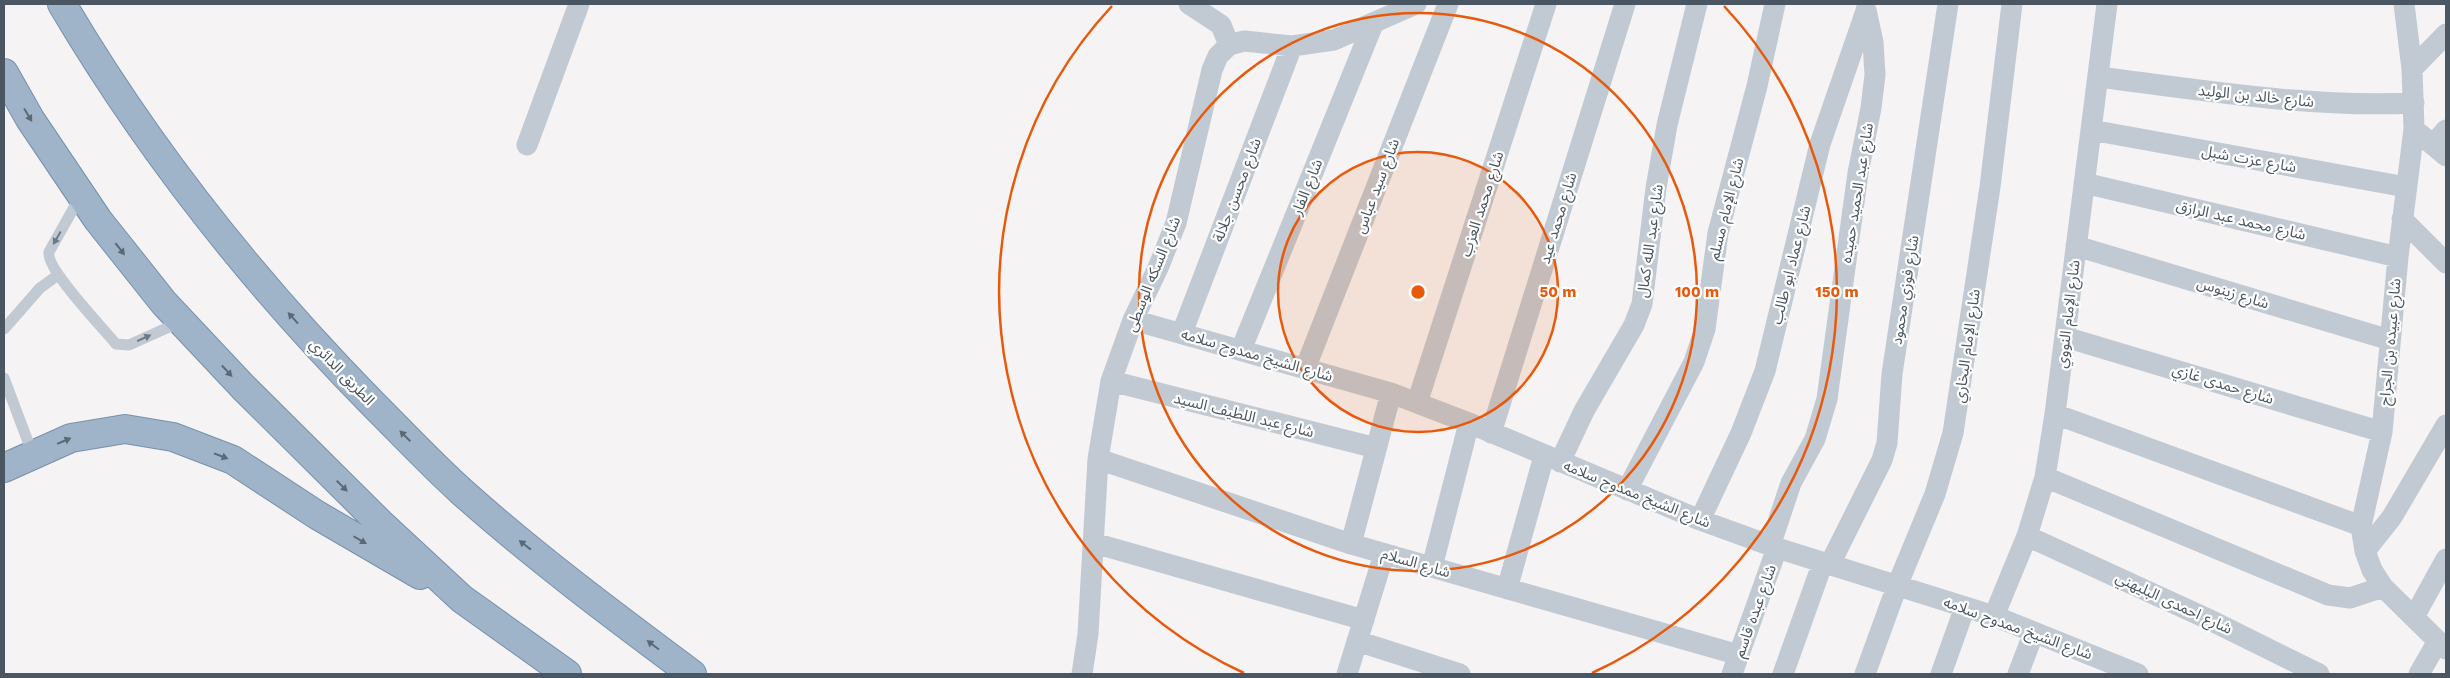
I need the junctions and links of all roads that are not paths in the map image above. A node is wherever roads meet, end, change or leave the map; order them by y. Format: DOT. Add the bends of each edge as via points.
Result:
graph roads {
  1 [pos="62,4"];
  2 [pos="579,4"];
  3 [pos="1189,4"];
  4 [pos="1416,4"];
  5 [pos="1448,4"];
  6 [pos="1546,4"];
  7 [pos="1626,4"];
  8 [pos="1697,4"];
  9 [pos="1775,4"];
  10 [pos="1948,4"];
  11 [pos="2012,4"];
  12 [pos="2107,4"];
  13 [pos="2404,4"];
  14 [pos="1867,7"];
  15 [pos="1373,24"];
  16 [pos="2446,34"];
  17 [pos="1229,46"];
  18 [pos="1292,46"];
  19 [pos="2412,69"];
  20 [pos="4,73"];
  21 [pos="2098,77"];
  22 [pos="2414,103"];
  23 [pos="2414,129"];
  24 [pos="2091,130"];
  25 [pos="2442,144"];
  26 [pos="527,145"];
  27 [pos="2084,183"];
  28 [pos="2406,188"];
  29 [pos="81,195"];
  30 [pos="2402,219"];
  31 [pos="2076,246"];
  32 [pos="2398,257"];
  33 [pos="2446,262"];
  34 [pos="58,275"];
  35 [pos="1133,320"];
  36 [pos="181,322"];
  37 [pos="4,329"];
  38 [pos="1182,333"];
  39 [pos="2065,337"];
  40 [pos="2390,340"];
  41 [pos="1241,350"];
  42 [pos="1305,369"];
  43 [pos="4,378"];
  44 [pos="1111,381"];
  45 [pos="1391,393"];
  46 [pos="7,395"];
  47 [pos="1417,403"];
  48 [pos="2055,414"];
  49 [pos="1469,423"];
  50 [pos="2446,425"];
  51 [pos="2382,432"];
  52 [pos="1491,433"];
  53 [pos="1376,448"];
  54 [pos="32,455"];
  55 [pos="1098,459"];
  56 [pos="1552,459"];
  57 [pos="4,468"];
  58 [pos="2045,477"];
  59 [pos="1628,490"];
  60 [pos="1700,520"];
  61 [pos="2362,526"];
  62 [pos="2027,536"];
  63 [pos="1094,543"];
  64 [pos="1351,544"];
  65 [pos="1774,547"];
  66 [pos="2365,551"];
  67 [pos="1384,554"];
  68 [pos="2446,560"];
  69 [pos="1827,563"];
  70 [pos="1432,567"];
  71 [pos="1897,586"];
  72 [pos="2383,587"];
  73 [pos="1507,589"];
  74 [pos="462,599"];
  75 [pos="1965,607"];
  76 [pos="1994,616"];
  77 [pos="2414,617"];
  78 [pos="1364,620"];
  79 [pos="2034,632"];
  80 [pos="1357,642"];
  81 [pos="2442,645"];
  82 [pos="1735,664"];
  83 [pos="2099,667"];
  84 [pos="566,674"];
  85 [pos="692,674"];
  86 [pos="1082,674"];
  87 [pos="1347,674"];
  88 [pos="1460,674"];
  89 [pos="1783,674"];
  90 [pos="1865,674"];
  91 [pos="1941,674"];
  92 [pos="2018,674"];
  93 [pos="2138,674"];
  94 [pos="2319,674"];
  95 [pos="2418,674"];
  85 -- 1 [label="highway, الطريق الدائري, one-way" via="521,542 462,491 325,355 243,263 170,168"];
  2 -- 26 [label="street"];
  3 -- 17 [label="street" via="1221,26"];
  4 -- 15 [label="street"];
  5 -- 42 [label="street, شارع سيد عباس"];
  6 -- 47 [label="street, شارع محمد العزب"];
  7 -- 52 [label="street, شارع محمد عيد"];
  8 -- 56 [label="street, شارع عبد الله كمال" via="1667,125 1642,304 1634,325"];
  9 -- 59 [label="street, شارع الإمام مسلم" via="1751,111 1718,233 1705,329 1694,362"];
  10 -- 69 [label="street, شارع فوزي محمود" via="1892,374 1888,442 1882,460"];
  11 -- 71 [label="street, شارع الإمام البخاري" via="1990,187 1953,433 1935,494"];
  12 -- 21 [label="street, شارع الإمام النووي"];
  13 -- 19 [label="street, شارع عبيده بن الجراح"];
  14 -- 60 [label="street, شارع عماد ابو طالب" via="1820,144 1765,371 1741,433"];
  14 -- 65 [label="street, شارع عبد الحميد حميده" via="1875,75 1827,399 1814,439 1791,483"];
  15 -- 18 [label="street" via="1334,40"];
  15 -- 41 [label="street, شارع الفار"];
  16 -- 19 [label="street"];
  17 -- 18 [label="street" via="1244,41"];
  17 -- 35 [label="street, شارع السكه الوسطى" via="1218,56 1212,70 1173,230"];
  18 -- 38 [label="street, شارع محسن جلالة"];
  19 -- 22 [label="street, شارع عبيده بن الجراح"];
  20 -- 29 [label="highway, one-way" via="30,119"];
  21 -- 22 [label="street, شارع خالد بن الوليد" via="2309,102 2362,106"];
  21 -- 24 [label="street, شارع الإمام النووي"];
  22 -- 23 [label="street, شارع عبيده بن الجراح"];
  23 -- 25 [label="street"];
  23 -- 28 [label="street, شارع عبيده بن الجراح"];
  24 -- 27 [label="street, شارع الإمام النووي"];
  24 -- 28 [label="street, شارع عزت شبل"];
  27 -- 31 [label="street, شارع الإمام النووي"];
  27 -- 32 [label="street, شارع محمد عبد الرازق"];
  28 -- 30 [label="street, شارع عبيده بن الجراح"];
  29 -- 34 [label="lane, one-way" via="49,252 48,261"];
  29 -- 36 [label="highway, one-way"];
  30 -- 32 [label="street, شارع عبيده بن الجراح"];
  30 -- 33 [label="street"];
  31 -- 39 [label="street, شارع الإمام النووي"];
  31 -- 40 [label="street, شارع زينوس"];
  32 -- 40 [label="street, شارع عبيده بن الجراح"];
  34 -- 36 [label="lane, one-way" via="116,344 130,345"];
  34 -- 37 [label="lane" via="40,288"];
  35 -- 38 [label="street, شارع الشيخ ممدوح سلامه"];
  35 -- 44 [label="street, شارع السكه الوسطى"];
  36 -- 74 [label="highway, one-way" via="380,523"];
  38 -- 41 [label="street, شارع الشيخ ممدوح سلامه"];
  39 -- 48 [label="street, شارع الإمام النووي"];
  39 -- 51 [label="street, شارع حمدى غازي"];
  40 -- 51 [label="street, شارع عبيده بن الجراح"];
  41 -- 42 [label="street, شارع الشيخ ممدوح سلامه"];
  42 -- 45 [label="street, شارع الشيخ ممدوح سلامه"];
  43 -- 46 [label="lane"];
  44 -- 53 [label="street, شارع عبد اللطيف السيد"];
  44 -- 55 [label="street, شارع السكه الوسطى"];
  45 -- 47 [label="street, شارع الشيخ ممدوح سلامه"];
  45 -- 53 [label="street"];
  46 -- 54 [label="lane"];
  47 -- 49 [label="street, شارع الشيخ ممدوح سلامه"];
  48 -- 58 [label="street, شارع الإمام النووي"];
  48 -- 61 [label="street"];
  49 -- 52 [label="street, شارع الشيخ ممدوح سلامه"];
  49 -- 70 [label="street"];
  50 -- 66 [label="street" via="2403,501"];
  51 -- 61 [label="street, شارع عبيده بن الجراح"];
  52 -- 56 [label="street, شارع الشيخ ممدوح سلامه"];
  53 -- 64 [label="street"];
  54 -- 57 [label="highway"];
  54 -- 74 [label="highway, one-way" via="71,438 125,429 173,437 233,460 317,515"];
  55 -- 63 [label="street, شارع السكه الوسطى"];
  55 -- 64 [label="street, شارع السلام"];
  56 -- 59 [label="street, شارع الشيخ ممدوح سلامه"];
  56 -- 73 [label="street, شارع عبد الله كمال"];
  58 -- 62 [label="street, شارع الإمام النووي"];
  58 -- 72 [label="street" via="2328,595 2350,598"];
  59 -- 60 [label="street, شارع الشيخ ممدوح سلامه"];
  60 -- 65 [label="street, شارع الشيخ ممدوح سلامه"];
  61 -- 66 [label="street, شارع عبيده بن الجراح"];
  62 -- 76 [label="street, شارع الإمام النووي"];
  62 -- 94 [label="street, شارع احمدى البليهني"];
  63 -- 78 [label="street"];
  63 -- 86 [label="street, شارع السكه الوسطى"];
  64 -- 67 [label="street, شارع السلام"];
  65 -- 69 [label="street, شارع الشيخ ممدوح سلامه"];
  65 -- 82 [label="street, شارع عبده قاسم"];
  66 -- 72 [label="street, شارع عبيده بن الجراح"];
  67 -- 70 [label="street, شارع السلام"];
  67 -- 78 [label="street"];
  68 -- 77 [label="street"];
  69 -- 71 [label="street, شارع الشيخ ممدوح سلامه"];
  69 -- 89 [label="street, شارع فوزي محمود"];
  70 -- 73 [label="street, شارع السلام"];
  71 -- 75 [label="street, شارع الشيخ ممدوح سلامه"];
  71 -- 90 [label="street, شارع الإمام البخاري"];
  72 -- 77 [label="street, شارع عبيده بن الجراح"];
  73 -- 82 [label="street, شارع السلام"];
  74 -- 84 [label="highway"];
  75 -- 76 [label="street, شارع الشيخ ممدوح سلامه"];
  75 -- 91 [label="street"];
  76 -- 79 [label="street, شارع الشيخ ممدوح سلامه"];
  77 -- 81 [label="street, شارع عبيده بن الجراح"];
  78 -- 80 [label="street"];
  79 -- 83 [label="street, شارع الشيخ ممدوح سلامه"];
  79 -- 92 [label="street"];
  80 -- 87 [label="street"];
  80 -- 88 [label="street"];
  81 -- 95 [label="street"];
  83 -- 93 [label="street, شارع الشيخ ممدوح سلامه"];
}
